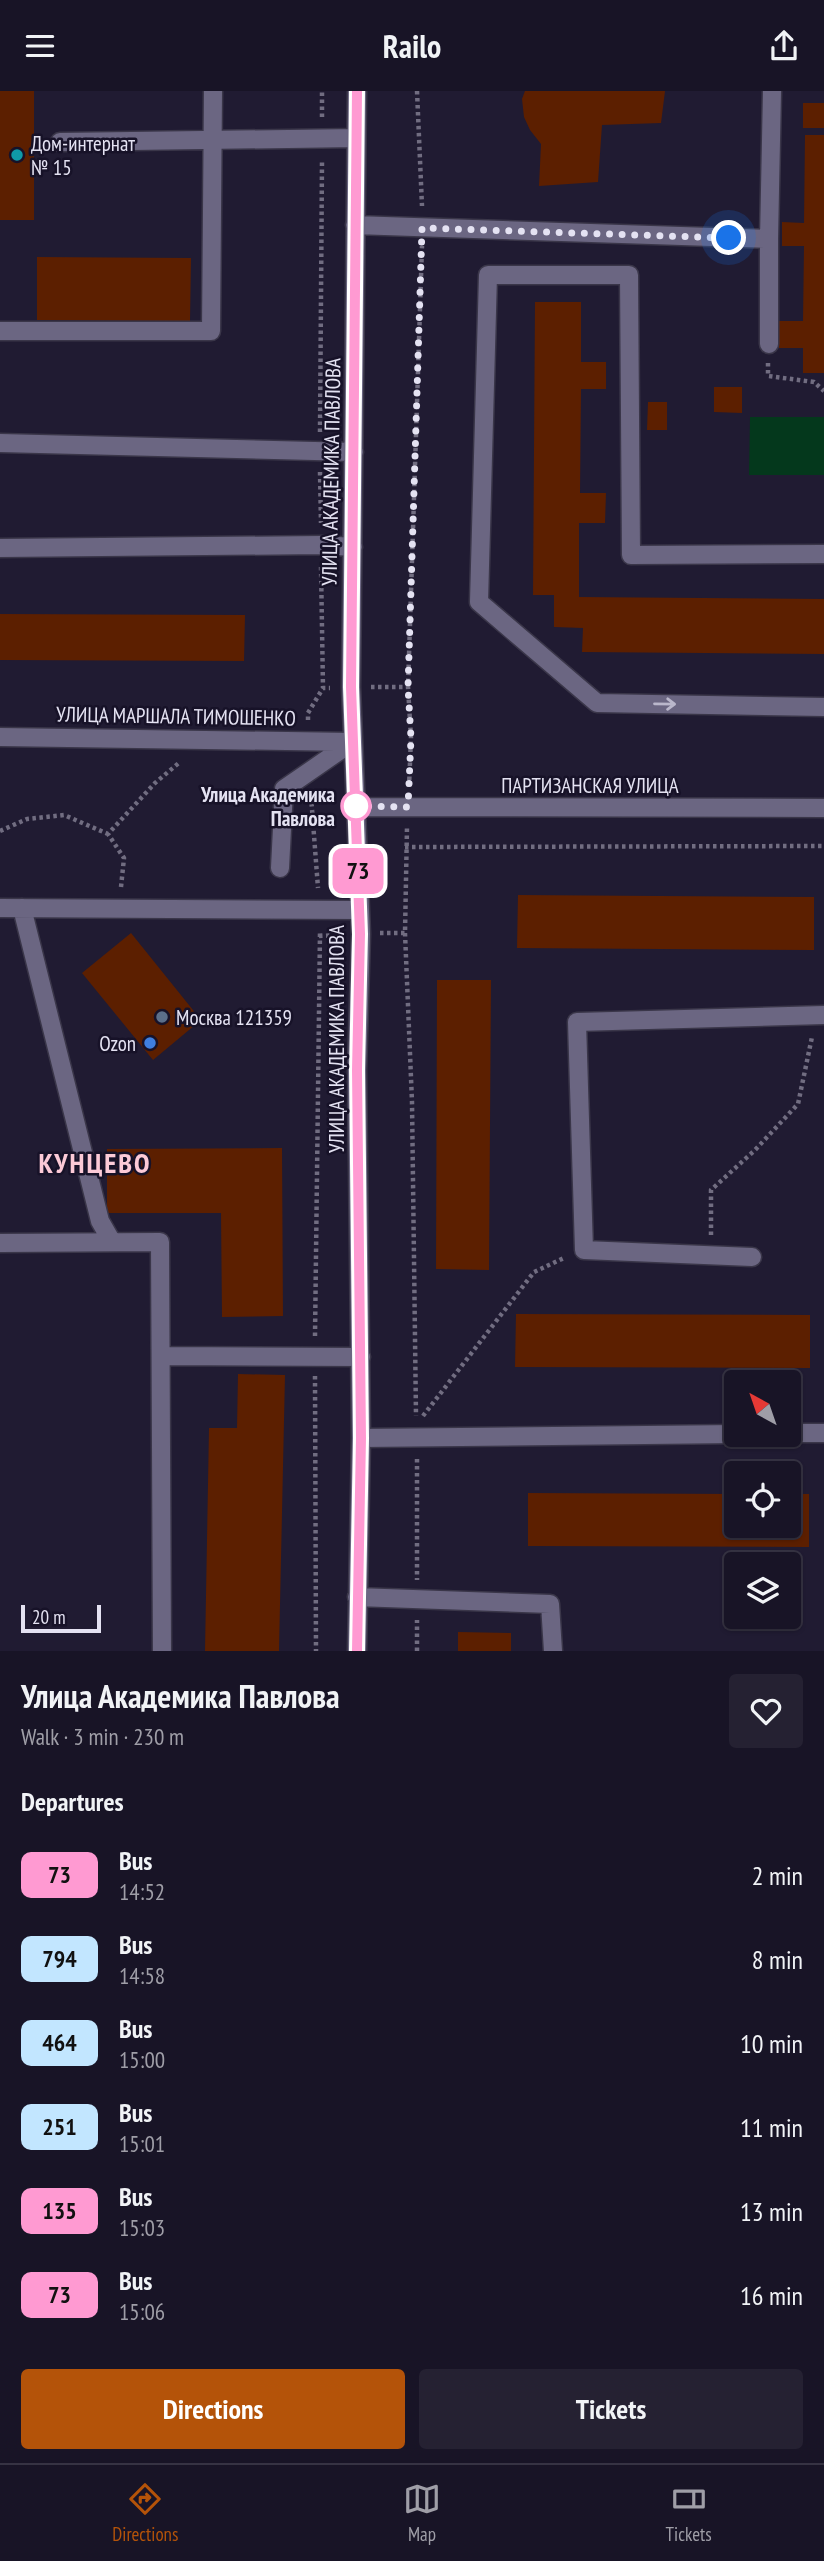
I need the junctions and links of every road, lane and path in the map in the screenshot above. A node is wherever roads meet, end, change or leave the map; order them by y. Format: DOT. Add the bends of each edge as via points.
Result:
graph roads {
  1 [pos="213,91"];
  2 [pos="322,91"];
  3 [pos="356,91"];
  4 [pos="417,91"];
  5 [pos="772,91"];
  6 [pos="322,138"];
  7 [pos="356,138"];
  8 [pos="213,140"];
  9 [pos="60,142"];
  10 [pos="355,225"];
  11 [pos="422,228"];
  12 [pos="769,239"];
  13 [pos="0,331"];
  14 [pos="769,344"];
  15 [pos="824,391"];
  16 [pos="0,443"];
  17 [pos="320,450"];
  18 [pos="354,451"];
  19 [pos="321,545"];
  20 [pos="353,547"];
  21 [pos="0,548"];
  22 [pos="824,554"];
  23 [pos="323,688"];
  24 [pos="824,707"];
  25 [pos="0,737"];
  26 [pos="352,742"];
  27 [pos="183,760"];
  28 [pos="356,807"];
  29 [pos="408,807"];
  30 [pos="824,808"];
  31 [pos="0,831"];
  32 [pos="108,834"];
  33 [pos="824,846"];
  34 [pos="405,847"];
  35 [pos="280,869"];
  36 [pos="0,908"];
  37 [pos="22,908"];
  38 [pos="119,909"];
  39 [pos="360,910"];
  40 [pos="405,933"];
  41 [pos="360,934"];
  42 [pos="820,1015"];
  43 [pos="112,1242"];
  44 [pos="0,1243"];
  45 [pos="584,1250"];
  46 [pos="711,1255"];
  47 [pos="752,1257"];
  48 [pos="162,1356"];
  49 [pos="315,1356"];
  50 [pos="361,1357"];
  51 [pos="416,1422"];
  52 [pos="802,1433"];
  53 [pos="824,1433"];
  54 [pos="724,1434"];
  55 [pos="361,1438"];
  56 [pos="411,1444"];
  57 [pos="417,1585"];
  58 [pos="357,1597"];
  59 [pos="417,1611"];
  60 [pos="162,1651"];
  61 [pos="316,1651"];
  62 [pos="357,1651"];
  63 [pos="416,1651"];
  64 [pos="553,1651"];
  1 -- 8 [label="street"];
  2 -- 6 [label="path"];
  3 -- 7 [label="street, УЛИЦА АКАДЕМИКА ПАВЛОВА"];
  4 -- 11 [label="path"];
  5 -- 12 [label="street"];
  6 -- 7 [label="street"];
  6 -- 8 [label="street"];
  6 -- 17 [label="path"];
  7 -- 10 [label="street, УЛИЦА АКАДЕМИКА ПАВЛОВА"];
  8 -- 9 [label="street"];
  8 -- 13 [label="street" via="211,331"];
  10 -- 11 [label="street"];
  10 -- 18 [label="street, УЛИЦА АКАДЕМИКА ПАВЛОВА"];
  11 -- 12 [label="street"];
  11 -- 29 [label="path"];
  12 -- 14 [label="street"];
  14 -- 15 [label="path" via="768,376 814,382"];
  16 -- 17 [label="street"];
  17 -- 18 [label="street"];
  17 -- 19 [label="path"];
  18 -- 20 [label="street, УЛИЦА АКАДЕМИКА ПАВЛОВА"];
  19 -- 20 [label="street"];
  19 -- 21 [label="street"];
  19 -- 23 [label="path"];
  20 -- 26 [label="street, УЛИЦА АКАДЕМИКА ПАВЛОВА"];
  22 -- 24 [label="street, one-way" via="631,555 629,275 488,275 479,602 597,703"];
  25 -- 26 [label="street, УЛИЦА МАРШАЛА ТИМОШЕНКО"];
  26 -- 28 [label="street, УЛИЦА АКАДЕМИКА ПАВЛОВА"];
  26 -- 35 [label="street" via="284,789"];
  27 -- 32 [label="path"];
  28 -- 29 [label="street, ПАРТИЗАНСКАЯ УЛИЦА"];
  28 -- 39 [label="street, УЛИЦА АКАДЕМИКА ПАВЛОВА"];
  29 -- 30 [label="street, ПАРТИЗАНСКАЯ УЛИЦА"];
  29 -- 34 [label="path"];
  31 -- 32 [label="path" via="27,819 64,815"];
  32 -- 38 [label="path" via="124,858"];
  33 -- 34 [label="path"];
  34 -- 40 [label="path"];
  36 -- 37 [label="street"];
  37 -- 38 [label="street"];
  37 -- 43 [label="street" via="100,1221"];
  38 -- 39 [label="street"];
  39 -- 41 [label="street, УЛИЦА АКАДЕМИКА ПАВЛОВА"];
  40 -- 41 [label="path"];
  40 -- 51 [label="path"];
  41 -- 49 [label="path" via="319,936"];
  41 -- 50 [label="street, УЛИЦА АКАДЕМИКА ПАВЛОВА"];
  42 -- 45 [label="street" via="577,1022"];
  42 -- 46 [label="path" via="798,1104 711,1190"];
  43 -- 44 [label="street"];
  43 -- 48 [label="street" via="160,1242"];
  45 -- 46 [label="street"];
  45 -- 56 [label="path" via="534,1272"];
  46 -- 47 [label="street"];
  48 -- 49 [label="street"];
  48 -- 60 [label="street"];
  49 -- 50 [label="street"];
  49 -- 61 [label="path"];
  50 -- 55 [label="street, УЛИЦА АКАДЕМИКА ПАВЛОВА"];
  52 -- 53 [label="street"];
  54 -- 56 [label="street"];
  55 -- 56 [label="street"];
  55 -- 58 [label="street, УЛИЦА АКАДЕМИКА ПАВЛОВА"];
  56 -- 57 [label="path"];
  58 -- 62 [label="street, УЛИЦА АКАДЕМИКА ПАВЛОВА"];
  58 -- 64 [label="street" via="550,1604"];
  59 -- 63 [label="path"];
}
